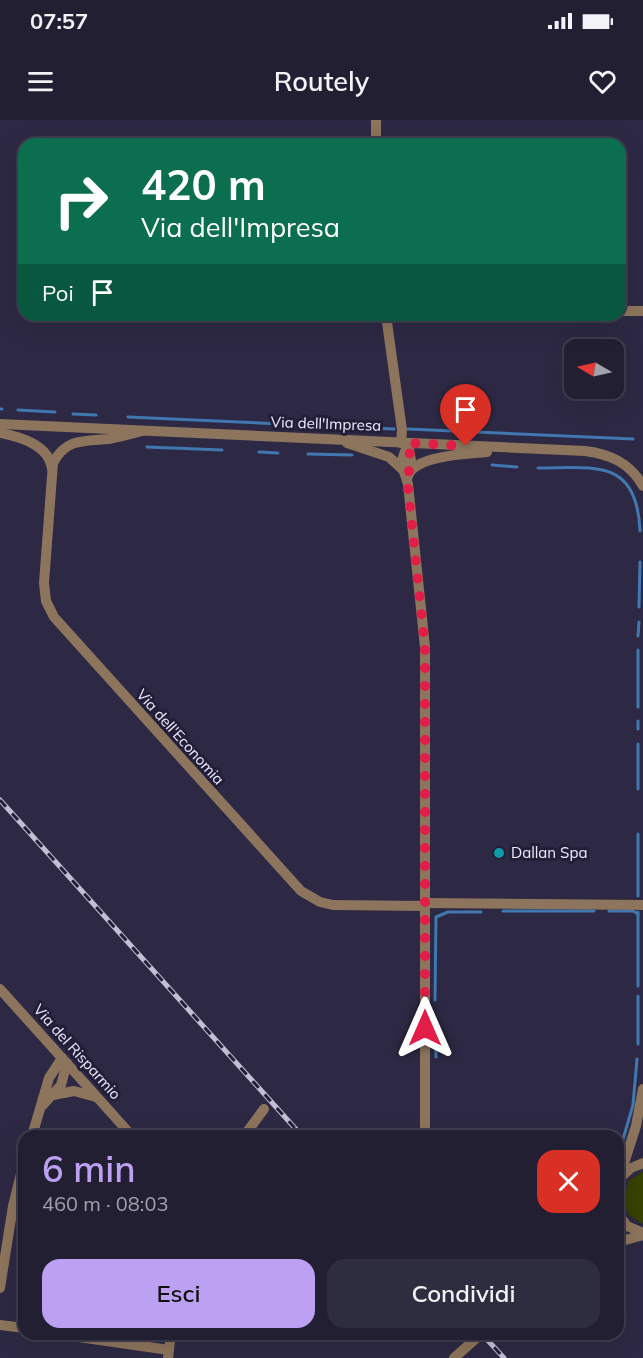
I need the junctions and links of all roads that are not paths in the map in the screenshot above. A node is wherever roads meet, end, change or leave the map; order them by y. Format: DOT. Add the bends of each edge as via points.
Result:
graph roads {
  1 [pos="376,120"];
  2 [pos="376,138"];
  3 [pos="626,311"];
  4 [pos="643,311"];
  5 [pos="387,321"];
  6 [pos="0,424"];
  7 [pos="142,431"];
  8 [pos="0,432"];
  9 [pos="339,439"];
  10 [pos="404,443"];
  11 [pos="505,448"];
  12 [pos="52,470"];
  13 [pos="406,475"];
  14 [pos="642,483"];
  15 [pos="426,905"];
  16 [pos="643,905"];
  17 [pos="0,989"];
  18 [pos="64,1060"];
  19 [pos="643,1089"];
  20 [pos="51,1096"];
  21 [pos="101,1100"];
  22 [pos="41,1108"];
  23 [pos="264,1109"];
  24 [pos="34,1130"];
  25 [pos="127,1130"];
  26 [pos="248,1130"];
  27 [pos="425,1130"];
  28 [pos="643,1163"];
  29 [pos="624,1164"];
  30 [pos="624,1174"];
  31 [pos="18,1186"];
  32 [pos="624,1222"];
  33 [pos="643,1234"];
  34 [pos="624,1240"];
  35 [pos="0,1288"];
  36 [pos="0,1325"];
  37 [pos="18,1327"];
  38 [pos="91,1340"];
  39 [pos="474,1340"];
  40 [pos="168,1354"];
  41 [pos="454,1358"];
  1 -- 2 [label="street"];
  3 -- 4 [label="street"];
  5 -- 10 [label="street"];
  6 -- 7 [label="street, Via dell'Impresa"];
  7 -- 9 [label="street, Via dell'Impresa"];
  7 -- 12 [label="street" via="76,441 62,451"];
  8 -- 12 [label="street" via="36,446 48,458"];
  9 -- 10 [label="street, Via dell'Impresa"];
  9 -- 13 [label="street" via="386,456"];
  10 -- 11 [label="street, Via dell'Impresa"];
  10 -- 13 [label="street"];
  11 -- 13 [label="street" via="431,460"];
  11 -- 14 [label="street, Via dell'Impresa" via="600,453 624,464"];
  12 -- 15 [label="street, Via dell'Economia" via="45,595 52,614 68,634 301,891 333,905"];
  13 -- 15 [label="street" via="425,647"];
  15 -- 16 [label="street, Via dell'Economia"];
  15 -- 27 [label="street"];
  17 -- 18 [label="street, Via del Risparmio"];
  18 -- 20 [label="street" via="64,1080"];
  18 -- 21 [label="street, Via del Risparmio"];
  18 -- 22 [label="street" via="49,1078"];
  19 -- 29 [label="street"];
  20 -- 21 [label="street" via="74,1091"];
  20 -- 22 [label="street"];
  21 -- 25 [label="street, Via del Risparmio"];
  22 -- 24 [label="street"];
  23 -- 26 [label="street"];
  28 -- 30 [label="street"];
  31 -- 35 [label="street"];
  32 -- 33 [label="street"];
  33 -- 34 [label="street"];
  36 -- 37 [label="street"];
  38 -- 40 [label="street"];
  39 -- 41 [label="street"];
}
